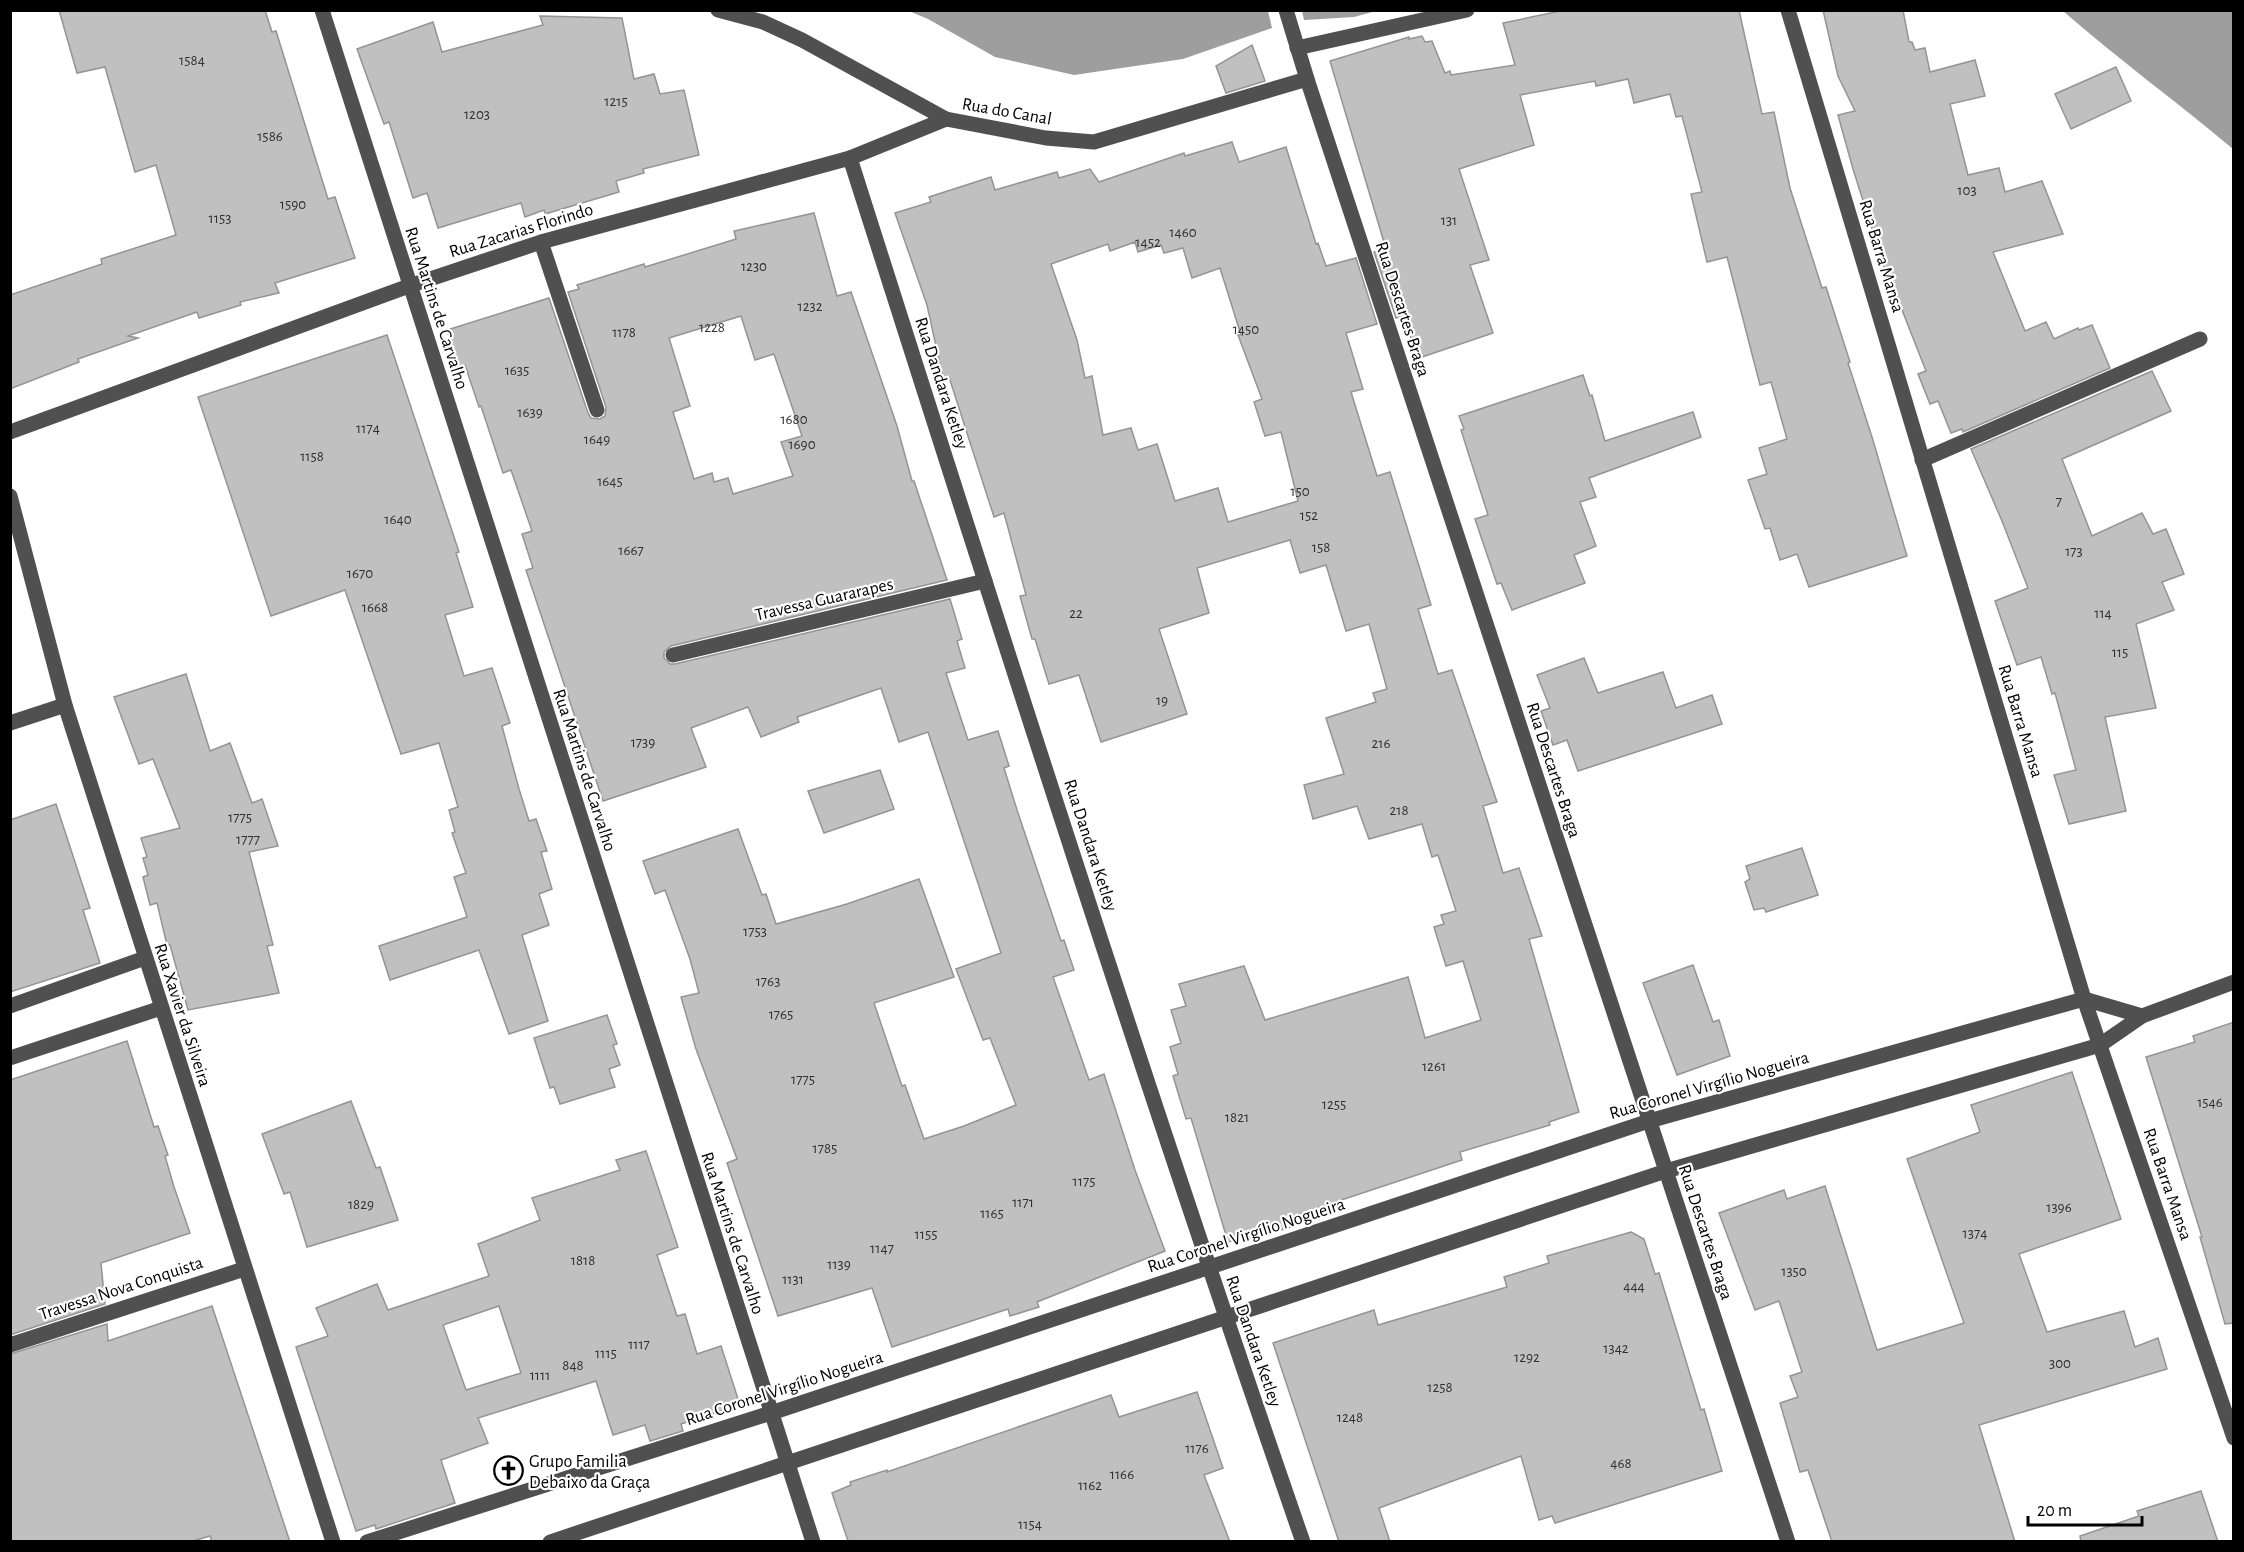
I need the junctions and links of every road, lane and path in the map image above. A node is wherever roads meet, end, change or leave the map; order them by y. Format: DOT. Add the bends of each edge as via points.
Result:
graph roads {
  1 [pos="322,10"];
  2 [pos="718,10"];
  3 [pos="1286,10"];
  4 [pos="1467,10"];
  5 [pos="1788,10"];
  6 [pos="1297,48"];
  7 [pos="1307,80"];
  8 [pos="946,119"];
  9 [pos="850,158"];
  10 [pos="541,242"];
  11 [pos="409,286"];
  12 [pos="2200,339"];
  13 [pos="597,410"];
  14 [pos="10,432"];
  15 [pos="1923,460"];
  16 [pos="10,496"];
  17 [pos="984,581"];
  18 [pos="672,655"];
  19 [pos="65,705"];
  20 [pos="10,723"];
  21 [pos="145,958"];
  22 [pos="2234,982"];
  23 [pos="2084,999"];
  24 [pos="10,1006"];
  25 [pos="161,1008"];
  26 [pos="2142,1016"];
  27 [pos="2100,1045"];
  28 [pos="10,1058"];
  29 [pos="1649,1121"];
  30 [pos="1666,1171"];
  31 [pos="1209,1268"];
  32 [pos="244,1269"];
  33 [pos="1225,1316"];
  34 [pos="10,1344"];
  35 [pos="771,1413"];
  36 [pos="2234,1438"];
  37 [pos="787,1464"];
  38 [pos="333,1542"];
  39 [pos="367,1542"];
  40 [pos="550,1542"];
  41 [pos="813,1542"];
  42 [pos="1303,1542"];
  43 [pos="1788,1542"];
  1 -- 11 [label="street, Rua Martins de Carvalho"];
  2 -- 8 [label="street, Rua do Canal" via="763,22 802,40"];
  3 -- 6 [label="street, Rua Descartes Braga"];
  4 -- 6 [label="street"];
  5 -- 15 [label="street, Rua Barra Mansa"];
  6 -- 7 [label="street, Rua Descartes Braga"];
  7 -- 8 [label="street, Rua do Canal" via="1094,142 1012,134"];
  7 -- 29 [label="street, Rua Descartes Braga"];
  8 -- 9 [label="street, Rua Zacarias Florindo"];
  9 -- 10 [label="street, Rua Zacarias Florindo"];
  9 -- 17 [label="street, Rua Dandara Ketley"];
  10 -- 11 [label="street, Rua Zacarias Florindo"];
  10 -- 13 [label="street"];
  11 -- 14 [label="street, Rua Zacarias Florindo"];
  11 -- 35 [label="street, Rua Martins de Carvalho"];
  12 -- 15 [label="street"];
  15 -- 23 [label="street, Rua Barra Mansa"];
  16 -- 19 [label="street, Rua Xavier da Silveira"];
  17 -- 18 [label="street, Travessa Guararapes"];
  17 -- 31 [label="street, Rua Dandara Ketley"];
  19 -- 20 [label="street"];
  19 -- 21 [label="street, Rua Xavier da Silveira"];
  21 -- 24 [label="street"];
  21 -- 25 [label="street, Rua Xavier da Silveira"];
  22 -- 26 [label="street"];
  23 -- 26 [label="street"];
  23 -- 27 [label="street, Rua Barra Mansa"];
  23 -- 29 [label="street, Rua Coronel Virgílio Nogueira"];
  25 -- 28 [label="street"];
  25 -- 32 [label="street, Rua Xavier da Silveira"];
  26 -- 27 [label="street"];
  27 -- 30 [label="street"];
  27 -- 36 [label="street, Rua Barra Mansa"];
  29 -- 30 [label="street, Rua Descartes Braga"];
  29 -- 31 [label="street, Rua Coronel Virgílio Nogueira"];
  30 -- 33 [label="street"];
  30 -- 43 [label="street, Rua Descartes Braga"];
  31 -- 33 [label="street, Rua Dandara Ketley"];
  31 -- 35 [label="street, Rua Coronel Virgílio Nogueira"];
  32 -- 34 [label="street, Travessa Nova Conquista"];
  32 -- 38 [label="street, Rua Xavier da Silveira"];
  33 -- 37 [label="street"];
  33 -- 42 [label="street, Rua Dandara Ketley"];
  35 -- 37 [label="street, Rua Martins de Carvalho"];
  35 -- 39 [label="street, Rua Coronel Virgílio Nogueira"];
  37 -- 40 [label="street"];
  37 -- 41 [label="street, Rua Martins de Carvalho"];
}
